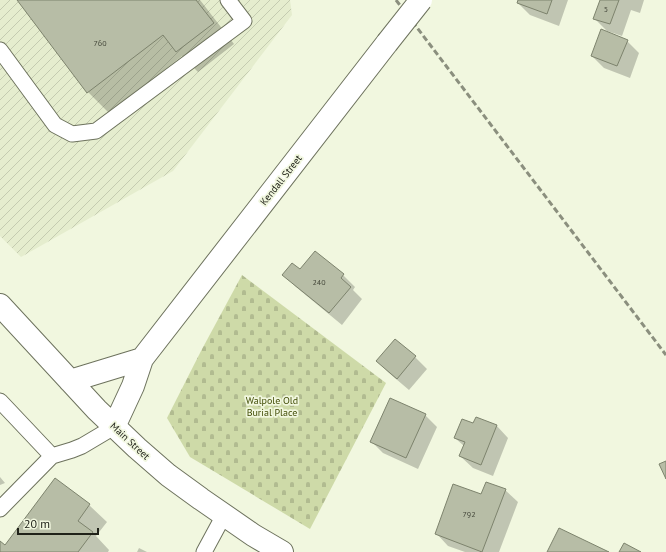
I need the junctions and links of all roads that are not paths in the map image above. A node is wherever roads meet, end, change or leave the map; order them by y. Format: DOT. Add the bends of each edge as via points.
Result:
graph roads {
  1 [pos="228,0"];
  2 [pos="420,0"];
  3 [pos="0,50"];
  4 [pos="0,305"];
  5 [pos="142,359"];
  6 [pos="70,382"];
  7 [pos="0,401"];
  8 [pos="114,427"];
  9 [pos="52,456"];
  10 [pos="0,509"];
  11 [pos="224,515"];
  12 [pos="204,552"];
  13 [pos="282,552"];
  1 -- 3 [label="lane" via="244,21 96,131 72,134 55,125"];
  2 -- 5 [label="street, Kendall Street, bridge"];
  4 -- 6 [label="street, Main Street"];
  5 -- 6 [label="street"];
  5 -- 8 [label="street, Kendall Street"];
  6 -- 8 [label="street, Main Street"];
  7 -- 9 [label="lane"];
  8 -- 9 [label="lane" via="82,446"];
  8 -- 11 [label="street, Main Street" via="168,475"];
  9 -- 10 [label="lane"];
  11 -- 12 [label="lane"];
  11 -- 13 [label="street, Main Street"];
}
